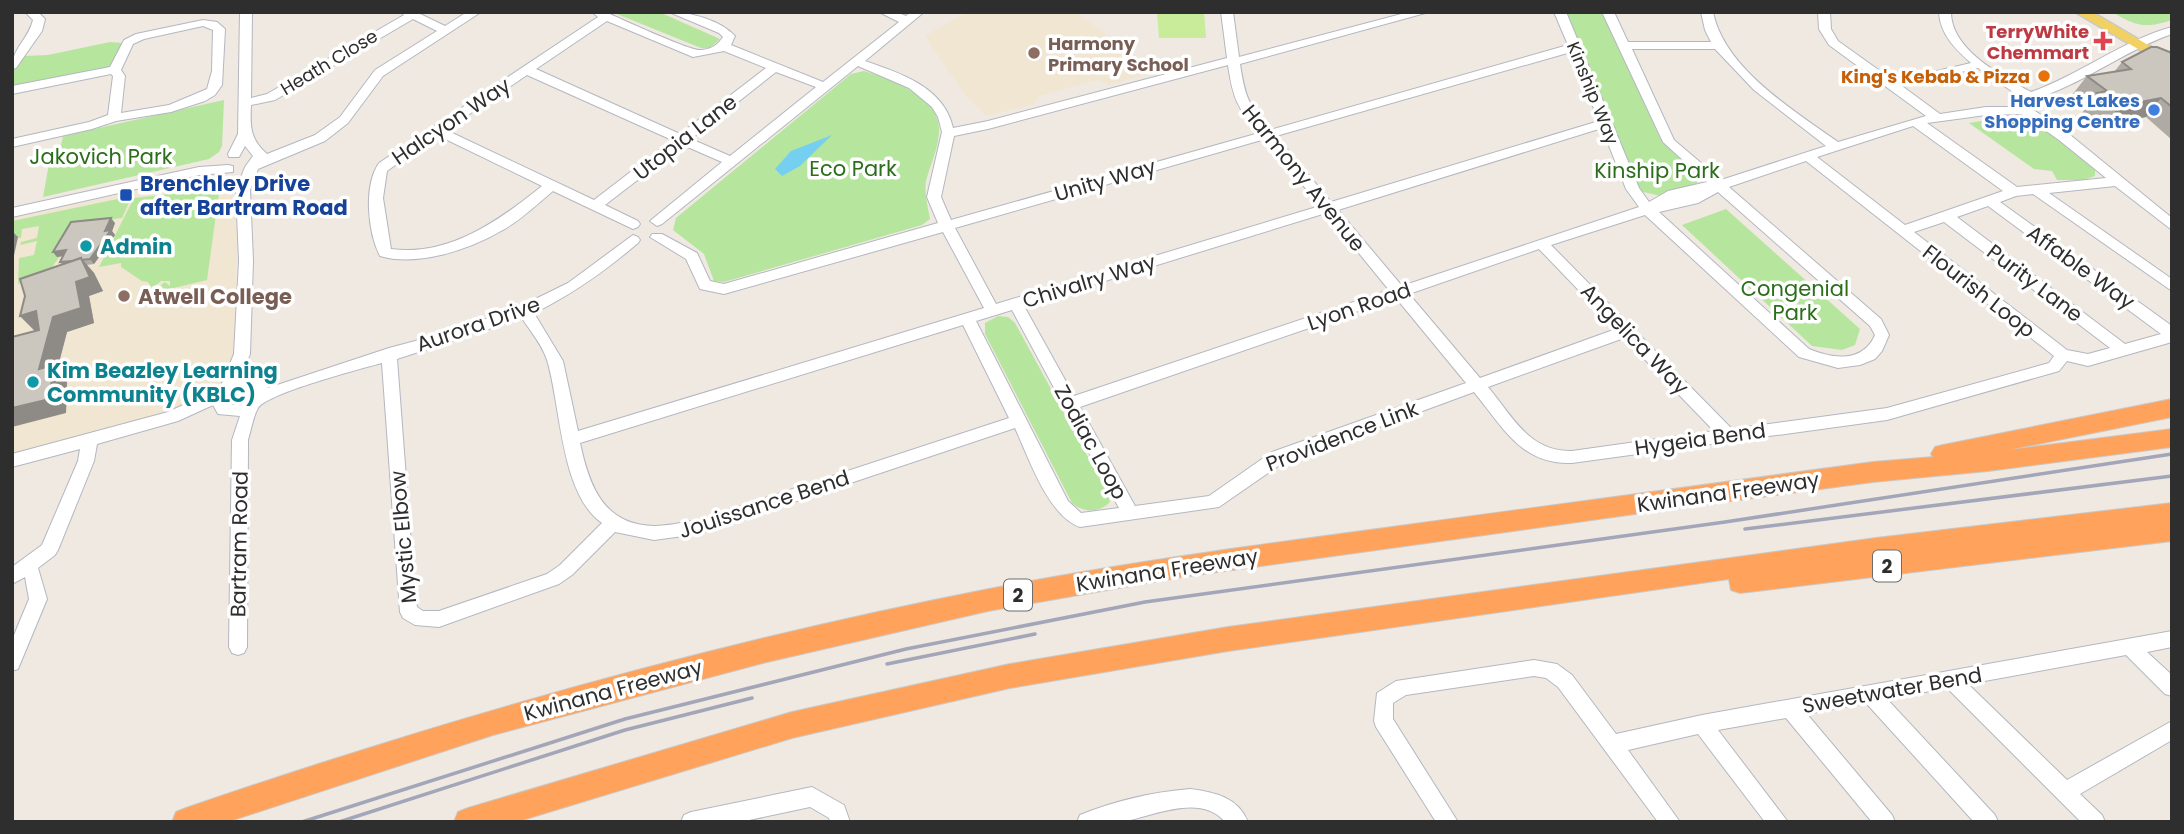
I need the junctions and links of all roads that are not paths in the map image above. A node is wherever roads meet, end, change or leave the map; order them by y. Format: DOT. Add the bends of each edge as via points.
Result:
graph roads {
  1 [pos="31,12"];
  2 [pos="246,12"];
  3 [pos="475,12"];
  4 [pos="675,12"];
  5 [pos="885,12"];
  6 [pos="1227,12"];
  7 [pos="1423,12"];
  8 [pos="1560,12"];
  9 [pos="1608,12"];
  10 [pos="1707,12"];
  11 [pos="1824,12"];
  12 [pos="1945,12"];
  13 [pos="2082,12"];
  14 [pos="2101,12"];
  15 [pos="409,13"];
  16 [pos="601,15"];
  17 [pos="912,16"];
  18 [pos="2172,30"];
  19 [pos="445,31"];
  20 [pos="1720,45"];
  21 [pos="723,46"];
  22 [pos="1623,46"];
  23 [pos="2156,46"];
  24 [pos="1575,47"];
  25 [pos="1234,61"];
  26 [pos="857,62"];
  27 [pos="1981,64"];
  28 [pos="12,65"];
  29 [pos="2172,65"];
  30 [pos="776,66"];
  31 [pos="114,70"];
  32 [pos="527,71"];
  33 [pos="1993,74"];
  34 [pos="1891,85"];
  35 [pos="826,87"];
  36 [pos="12,90"];
  37 [pos="2029,95"];
  38 [pos="2010,98"];
  39 [pos="244,103"];
  40 [pos="2042,107"];
  41 [pos="2024,110"];
  42 [pos="1986,111"];
  43 [pos="114,117"];
  44 [pos="1938,118"];
  45 [pos="1915,121"];
  46 [pos="1605,123"];
  47 [pos="436,130"];
  48 [pos="947,133"];
  49 [pos="244,134"];
  50 [pos="1267,135"];
  51 [pos="2064,138"];
  52 [pos="681,139"];
  53 [pos="12,143"];
  54 [pos="1836,147"];
  55 [pos="1807,156"];
  56 [pos="255,158"];
  57 [pos="732,162"];
  58 [pos="231,163"];
  59 [pos="2120,181"];
  60 [pos="551,186"];
  61 [pos="1717,186"];
  62 [pos="2035,189"];
  63 [pos="243,190"];
  64 [pos="2014,192"];
  65 [pos="1990,201"];
  66 [pos="594,207"];
  67 [pos="1328,208"];
  68 [pos="1648,209"];
  69 [pos="12,212"];
  70 [pos="1946,216"];
  71 [pos="657,221"];
  72 [pos="946,225"];
  73 [pos="2172,225"];
  74 [pos="1904,231"];
  75 [pos="633,232"];
  76 [pos="657,236"];
  77 [pos="1542,244"];
  78 [pos="2172,286"];
  79 [pos="1399,293"];
  80 [pos="1015,303"];
  81 [pos="525,310"];
  82 [pos="992,310"];
  83 [pos="967,318"];
  84 [pos="1627,331"];
  85 [pos="2172,335"];
  86 [pos="2123,350"];
  87 [pos="242,354"];
  88 [pos="389,354"];
  89 [pos="2063,355"];
  90 [pos="1477,385"];
  91 [pos="226,391"];
  92 [pos="255,392"];
  93 [pos="1070,404"];
  94 [pos="2172,408"];
  95 [pos="227,411"];
  96 [pos="172,417"];
  97 [pos="1018,421"];
  98 [pos="1728,435"];
  99 [pos="2172,438"];
  100 [pos="572,439"];
  101 [pos="90,440"];
  102 [pos="240,440"];
  103 [pos="12,461"];
  104 [pos="1873,472"];
  105 [pos="2172,513"];
  106 [pos="1131,514"];
  107 [pos="612,523"];
  108 [pos="2172,531"];
  109 [pos="29,567"];
  110 [pos="12,577"];
  111 [pos="1601,587"];
  112 [pos="2172,639"];
  113 [pos="2129,646"];
  114 [pos="238,647"];
  115 [pos="12,663"];
  116 [pos="1950,679"];
  117 [pos="2172,688"];
  118 [pos="1870,694"];
  119 [pos="1790,708"];
  120 [pos="1702,724"];
  121 [pos="2172,730"];
  122 [pos="1612,744"];
  123 [pos="2065,792"];
  124 [pos="186,822"];
  125 [pos="468,822"];
  126 [pos="691,822"];
  127 [pos="841,822"];
  128 [pos="1087,822"];
  129 [pos="1238,822"];
  130 [pos="1448,822"];
  131 [pos="1670,822"];
  132 [pos="1778,822"];
  133 [pos="1885,822"];
  134 [pos="1988,822"];
  135 [pos="2095,822"];
  1 -- 28 [label="street" via="39,19 36,31"];
  2 -- 39 [label="street"];
  3 -- 19 [label="street"];
  4 -- 21 [label="street" via="723,31 729,36"];
  5 -- 17 [label="street"];
  6 -- 25 [label="street, Harmony Avenue"];
  7 -- 25 [label="street"];
  8 -- 24 [label="street, Kinship Way"];
  9 -- 22 [label="street"];
  10 -- 20 [label="street" via="1710,30"];
  11 -- 34 [label="street" via="1825,29 1833,43"];
  12 -- 27 [label="street" via="1948,32"];
  13 -- 23 [label="main road"];
  14 -- 23 [label="main road"];
  15 -- 19 [label="street"];
  15 -- 39 [label="street, Heath Close" via="271,97"];
  16 -- 21 [label="street" via="697,54"];
  16 -- 32 [label="street, Halcyon Way"];
  17 -- 26 [label="street"];
  18 -- 23 [label="street"];
  19 -- 56 [label="street" via="379,73 344,120 320,138"];
  20 -- 22 [label="street"];
  20 -- 54 [label="street" via="1753,83"];
  21 -- 30 [label="street"];
  22 -- 61 [label="street" via="1664,136"];
  23 -- 29 [label="main road"];
  23 -- 37 [label="street"];
  23 -- 40 [label="street" via="2069,88"];
  24 -- 46 [label="street, Kinship Way"];
  24 -- 50 [label="street, Unity Way"];
  25 -- 48 [label="street"];
  25 -- 50 [label="street, Harmony Avenue" via="1241,101"];
  26 -- 35 [label="street"];
  26 -- 48 [label="street" via="888,72 929,97 947,121"];
  27 -- 33 [label="street"];
  27 -- 34 [label="street"];
  30 -- 35 [label="street"];
  30 -- 52 [label="street, Utopia Lane"];
  31 -- 36 [label="street"];
  31 -- 43 [label="street" via="119,76"];
  31 -- 43 [label="street" via="128,42 140,36 203,23 219,29 216,86 211,94"];
  32 -- 47 [label="street, Halcyon Way"];
  32 -- 52 [label="street"];
  33 -- 37 [label="street"];
  33 -- 38 [label="street"];
  34 -- 44 [label="street"];
  35 -- 57 [label="street"];
  37 -- 38 [label="street, Lyon Road"];
  37 -- 40 [label="street"];
  38 -- 41 [label="street"];
  38 -- 42 [label="street, Lyon Road"];
  39 -- 49 [label="street"];
  40 -- 41 [label="street, Lyon Road"];
  40 -- 51 [label="street"];
  41 -- 42 [label="street, Lyon Road"];
  41 -- 51 [label="street"];
  42 -- 44 [label="street, Lyon Road"];
  43 -- 53 [label="street"];
  44 -- 45 [label="street, Lyon Road"];
  45 -- 54 [label="street, Lyon Road"];
  45 -- 64 [label="street"];
  46 -- 67 [label="street, Chivalry Way"];
  46 -- 68 [label="street, Kinship Way" via="1633,189"];
  47 -- 60 [label="street"];
  47 -- 60 [label="street, Halcyon Way" via="381,170 377,183 381,243 386,253 411,256 492,230"];
  48 -- 72 [label="street" via="934,197"];
  49 -- 56 [label="street"];
  49 -- 58 [label="street"];
  50 -- 67 [label="street, Harmony Avenue"];
  50 -- 72 [label="street, Unity Way"];
  51 -- 59 [label="street"];
  52 -- 57 [label="street"];
  52 -- 66 [label="street, Utopia Lane"];
  54 -- 55 [label="street, Lyon Road"];
  55 -- 61 [label="street, Lyon Road"];
  55 -- 74 [label="street, Flourish Loop"];
  56 -- 58 [label="street"];
  56 -- 63 [label="street"];
  57 -- 71 [label="street"];
  58 -- 63 [label="street"];
  58 -- 69 [label="street"];
  59 -- 62 [label="street"];
  59 -- 73 [label="street"];
  60 -- 66 [label="street"];
  61 -- 68 [label="street, Lyon Road" via="1687,203"];
  61 -- 68 [label="street, Kinship Way" via="1876,323 1882,335 1872,355 1845,363 1804,353"];
  62 -- 64 [label="street"];
  62 -- 78 [label="street"];
  63 -- 87 [label="street"];
  64 -- 65 [label="street"];
  65 -- 70 [label="street"];
  65 -- 85 [label="street, Affable Way"];
  66 -- 75 [label="street"];
  67 -- 79 [label="street, Harmony Avenue"];
  67 -- 80 [label="street, Chivalry Way"];
  68 -- 77 [label="street, Lyon Road"];
  70 -- 74 [label="street"];
  70 -- 86 [label="street, Purity Lane"];
  71 -- 75 [label="street" via="648,219"];
  71 -- 76 [label="street" via="662,226"];
  72 -- 76 [label="street, Unity Way" via="719,289 705,285 692,256"];
  72 -- 82 [label="street"];
  74 -- 89 [label="street, Flourish Loop"];
  75 -- 76 [label="street" via="643,242"];
  75 -- 81 [label="street, Aurora Drive" via="575,285"];
  77 -- 79 [label="street, Lyon Road"];
  77 -- 84 [label="street, Angelica Way"];
  79 -- 90 [label="street, Hygeia Bend"];
  79 -- 93 [label="street, Lyon Road"];
  80 -- 82 [label="street, Chivalry Way"];
  80 -- 93 [label="street, Zodiac Loop"];
  81 -- 88 [label="street, Aurora Drive"];
  81 -- 100 [label="street, Jouissance Bend" via="555,359"];
  82 -- 83 [label="street, Chivalry Way"];
  83 -- 97 [label="street, Zodiac Loop"];
  83 -- 100 [label="street, Chivalry Way"];
  84 -- 90 [label="street, Providence Link"];
  84 -- 98 [label="street, Angelica Way"];
  85 -- 86 [label="street"];
  86 -- 89 [label="street" via="2088,360"];
  87 -- 91 [label="street"];
  87 -- 92 [label="street"];
  88 -- 92 [label="street, Aurora Drive"];
  88 -- 107 [label="street, Mystic Elbow" via="409,612 421,619 439,619 553,579"];
  89 -- 98 [label="street, Hygeia Bend" via="2054,368 1908,410"];
  90 -- 98 [label="street, Hygeia Bend" via="1527,445 1551,458"];
  90 -- 106 [label="street, Providence Link" via="1278,457 1213,502"];
  91 -- 92 [label="street"];
  91 -- 95 [label="street, Bartram Road" via="219,403"];
  91 -- 96 [label="street"];
  92 -- 95 [label="street"];
  92 -- 102 [label="street, Bartram Road"];
  93 -- 106 [label="street, Zodiac Loop"];
  94 -- 104 [label="highway, 2"];
  95 -- 96 [label="street"];
  95 -- 102 [label="street, Bartram Road"];
  96 -- 101 [label="street"];
  97 -- 106 [label="street, Zodiac Loop" via="1069,513 1080,520"];
  97 -- 107 [label="street, Jouissance Bend" via="684,531 638,533"];
  99 -- 104 [label="highway, Kwinana Freeway / 2"];
  100 -- 107 [label="street, Jouissance Bend" via="581,483 591,505"];
  101 -- 103 [label="street"];
  101 -- 109 [label="street" via="86,461 49,550"];
  102 -- 114 [label="street, Bartram Road"];
  104 -- 124 [label="highway, Kwinana Freeway / 2" via="1182,566 988,600 766,650 493,722"];
  105 -- 111 [label="highway, 2" via="1889,546"];
  108 -- 111 [label="highway, 2" via="1808,575 1638,590"];
  109 -- 110 [label="street"];
  109 -- 115 [label="street" via="38,599"];
  111 -- 125 [label="highway, 2" via="1228,639 1010,676 792,725"];
  112 -- 113 [label="street, Sweetwater Bend"];
  113 -- 116 [label="street, Sweetwater Bend"];
  113 -- 117 [label="street"];
  116 -- 118 [label="street, Sweetwater Bend"];
  116 -- 123 [label="street"];
  118 -- 119 [label="street, Sweetwater Bend"];
  118 -- 134 [label="street"];
  119 -- 120 [label="street, Sweetwater Bend"];
  119 -- 133 [label="street"];
  120 -- 122 [label="street, Sweetwater Bend"];
  120 -- 132 [label="street"];
  121 -- 123 [label="street"];
  122 -- 130 [label="street" via="1565,681 1550,670 1534,668 1403,687 1384,699 1383,720"];
  122 -- 131 [label="street"];
  123 -- 135 [label="street"];
  126 -- 127 [label="street" via="813,797 838,812"];
  128 -- 129 [label="street" via="1183,797 1218,801"];
}
